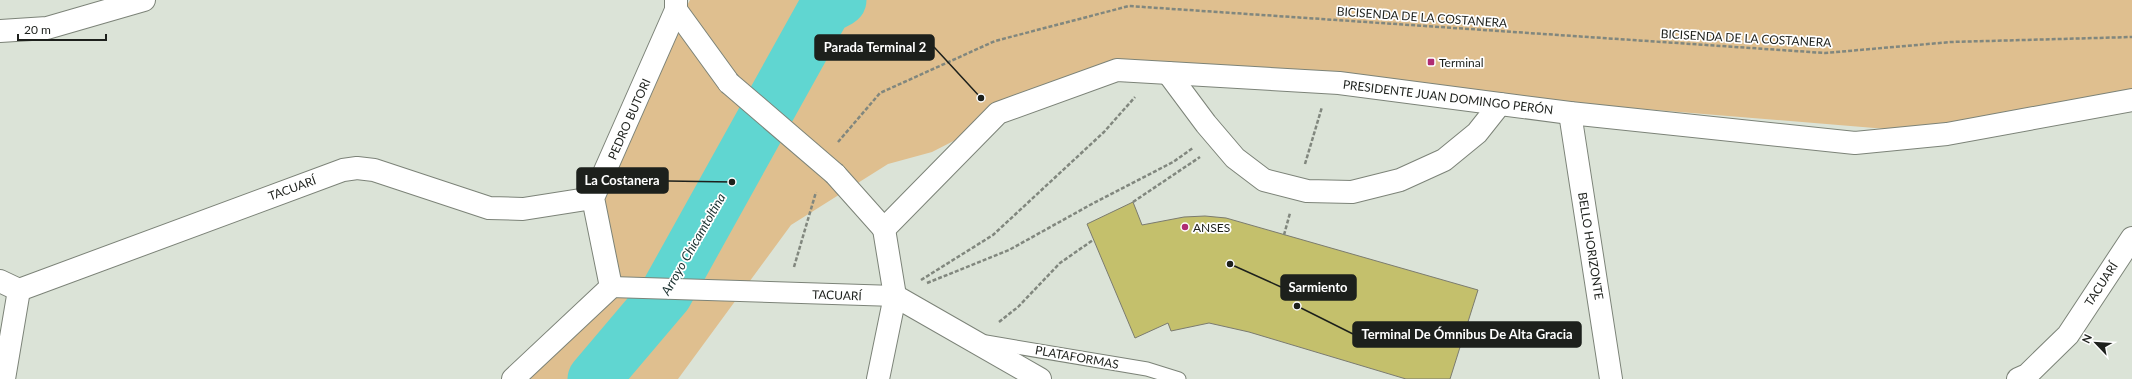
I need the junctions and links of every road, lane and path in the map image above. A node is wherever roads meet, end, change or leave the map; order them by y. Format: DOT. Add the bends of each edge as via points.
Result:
graph roads {
  1 [pos="144,0"];
  2 [pos="676,5"];
  3 [pos="0,31"];
  4 [pos="2132,37"];
  5 [pos="1162,73"];
  6 [pos="1329,83"];
  7 [pos="2132,100"];
  8 [pos="1500,104"];
  9 [pos="1570,113"];
  10 [pos="1218,138"];
  11 [pos="837,143"];
  12 [pos="1307,157"];
  13 [pos="816,191"];
  14 [pos="593,198"];
  15 [pos="1133,202"];
  16 [pos="884,229"];
  17 [pos="2132,238"];
  18 [pos="1093,240"];
  19 [pos="9,285"];
  20 [pos="611,287"];
  21 [pos="786,293"];
  22 [pos="895,296"];
  23 [pos="975,341"];
  24 [pos="4,379"];
  25 [pos="513,379"];
  26 [pos="878,379"];
  27 [pos="1040,379"];
  28 [pos="1179,379"];
  29 [pos="1611,379"];
  30 [pos="2018,379"];
  1 -- 3 [label="street" via="47,28"];
  2 -- 14 [label="street, PEDRO BUTORI"];
  2 -- 16 [label="street, bridge" via="730,83 835,174"];
  4 -- 11 [label="path, BICISENDA DE LA COSTANERA" via="1951,42 1825,53 1129,6 995,41 880,93"];
  5 -- 6 [label="street, PRESIDENTE JUAN DOMINGO PERÓN"];
  5 -- 10 [label="street"];
  5 -- 16 [label="street, PRESIDENTE JUAN DOMINGO PERÓN" via="1117,70 998,114"];
  5 -- 22 [label="path" via="1104,132 993,235"];
  6 -- 8 [label="street, PRESIDENTE JUAN DOMINGO PERÓN"];
  6 -- 12 [label="path"];
  7 -- 9 [label="street, PRESIDENTE JUAN DOMINGO PERÓN" via="1947,134 1855,143"];
  8 -- 9 [label="street, PRESIDENTE JUAN DOMINGO PERÓN"];
  8 -- 10 [label="street" via="1477,133 1444,160 1400,180 1352,192 1307,191 1264,180 1235,158"];
  9 -- 29 [label="street, BELLO HORIZONTE"];
  10 -- 15 [label="path"];
  10 -- 22 [label="path" via="1090,204 1009,250"];
  13 -- 21 [label="path"];
  14 -- 19 [label="street, TACUARÍ" via="523,209 495,209 474,205 374,170 343,170"];
  14 -- 20 [label="street"];
  16 -- 22 [label="street"];
  17 -- 30 [label="street, TACUARÍ" via="2068,335 2027,375"];
  18 -- 23 [label="path" via="1060,263 1018,307"];
  19 -- 24 [label="street"];
  20 -- 21 [label="street, TACUARÍ"];
  20 -- 25 [label="street"];
  21 -- 22 [label="street, TACUARÍ"];
  22 -- 23 [label="street, TACUARÍ"];
  22 -- 26 [label="street"];
  23 -- 27 [label="street, TACUARÍ"];
  23 -- 28 [label="lane, PLATAFORMAS" via="1147,369"];
}
